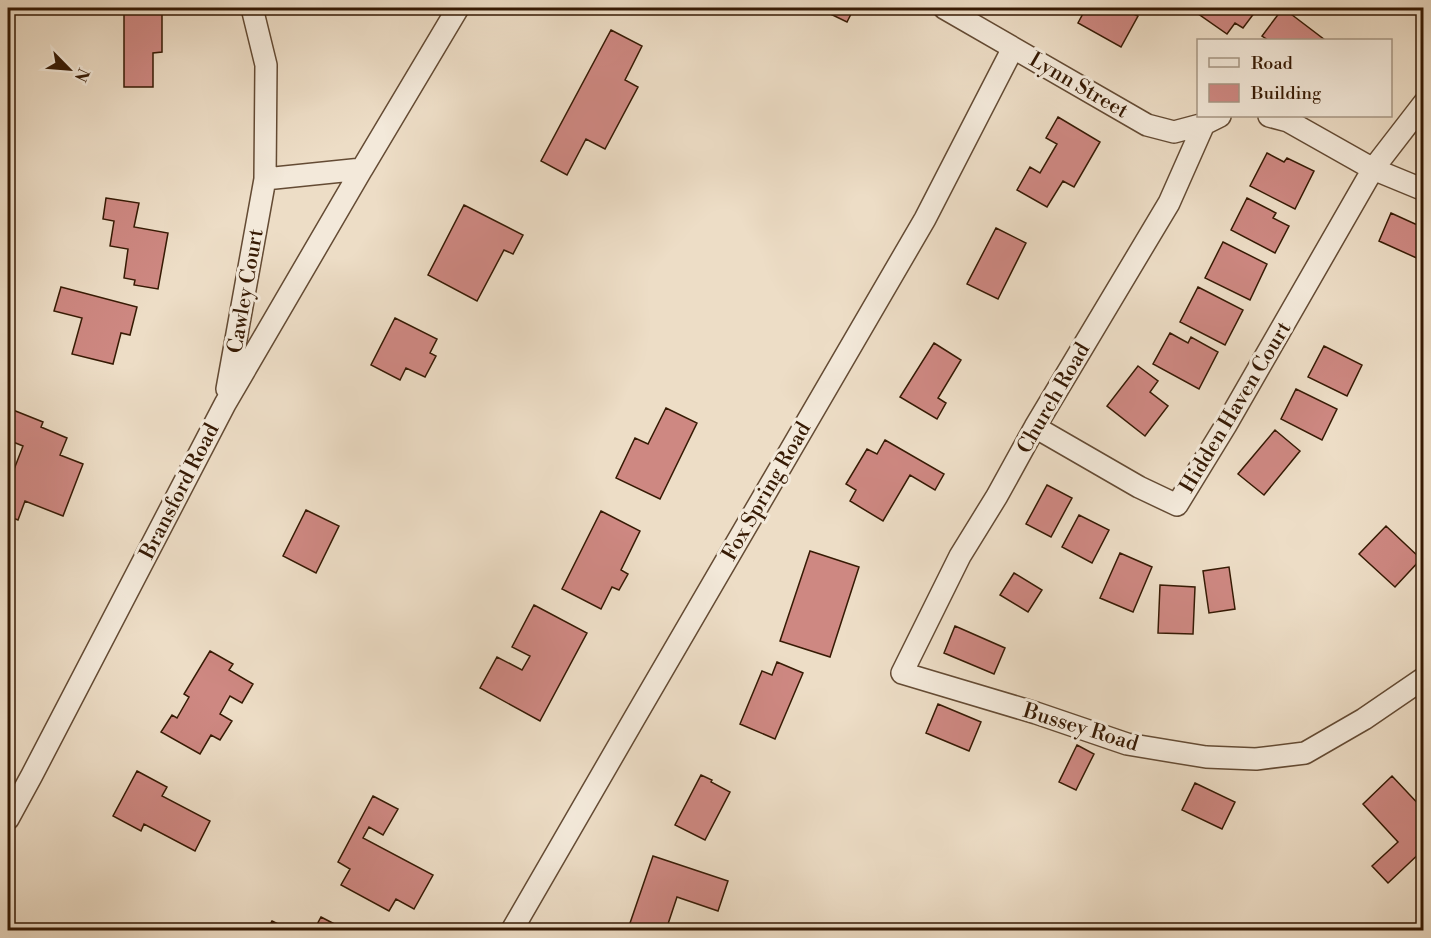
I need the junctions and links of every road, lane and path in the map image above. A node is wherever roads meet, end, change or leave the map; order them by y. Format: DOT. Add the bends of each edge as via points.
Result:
graph roads {
  1 [pos="252,8"];
  2 [pos="458,8"];
  3 [pos="944,8"];
  4 [pos="1013,48"];
  5 [pos="1424,103"];
  6 [pos="1273,117"];
  7 [pos="1212,120"];
  8 [pos="362,169"];
  9 [pos="1373,169"];
  10 [pos="265,179"];
  11 [pos="1424,190"];
  12 [pos="225,404"];
  13 [pos="1035,427"];
  14 [pos="902,673"];
  15 [pos="1424,678"];
  16 [pos="8,819"];
  17 [pos="512,930"];
  1 -- 10 [label="street" via="266,65"];
  2 -- 8 [label="street, Bransford Road"];
  3 -- 4 [label="street, Lynn Street"];
  4 -- 7 [label="street, Lynn Street" via="1147,125 1174,132"];
  4 -- 17 [label="street, Fox Spring Road" via="925,219"];
  5 -- 9 [label="street"];
  6 -- 9 [label="street" via="1288,121"];
  7 -- 13 [label="street, Church Road" via="1169,203"];
  8 -- 10 [label="street"];
  8 -- 12 [label="street, Bransford Road"];
  9 -- 11 [label="street"];
  9 -- 13 [label="street, Hidden Haven Court" via="1177,505"];
  10 -- 12 [label="street, Cawley Court"];
  12 -- 16 [label="street, Bransford Road"];
  13 -- 14 [label="street, Church Road" via="960,556"];
  14 -- 15 [label="street, Bussey Road" via="1036,712 1127,744 1206,757 1256,759 1305,753"];
}
